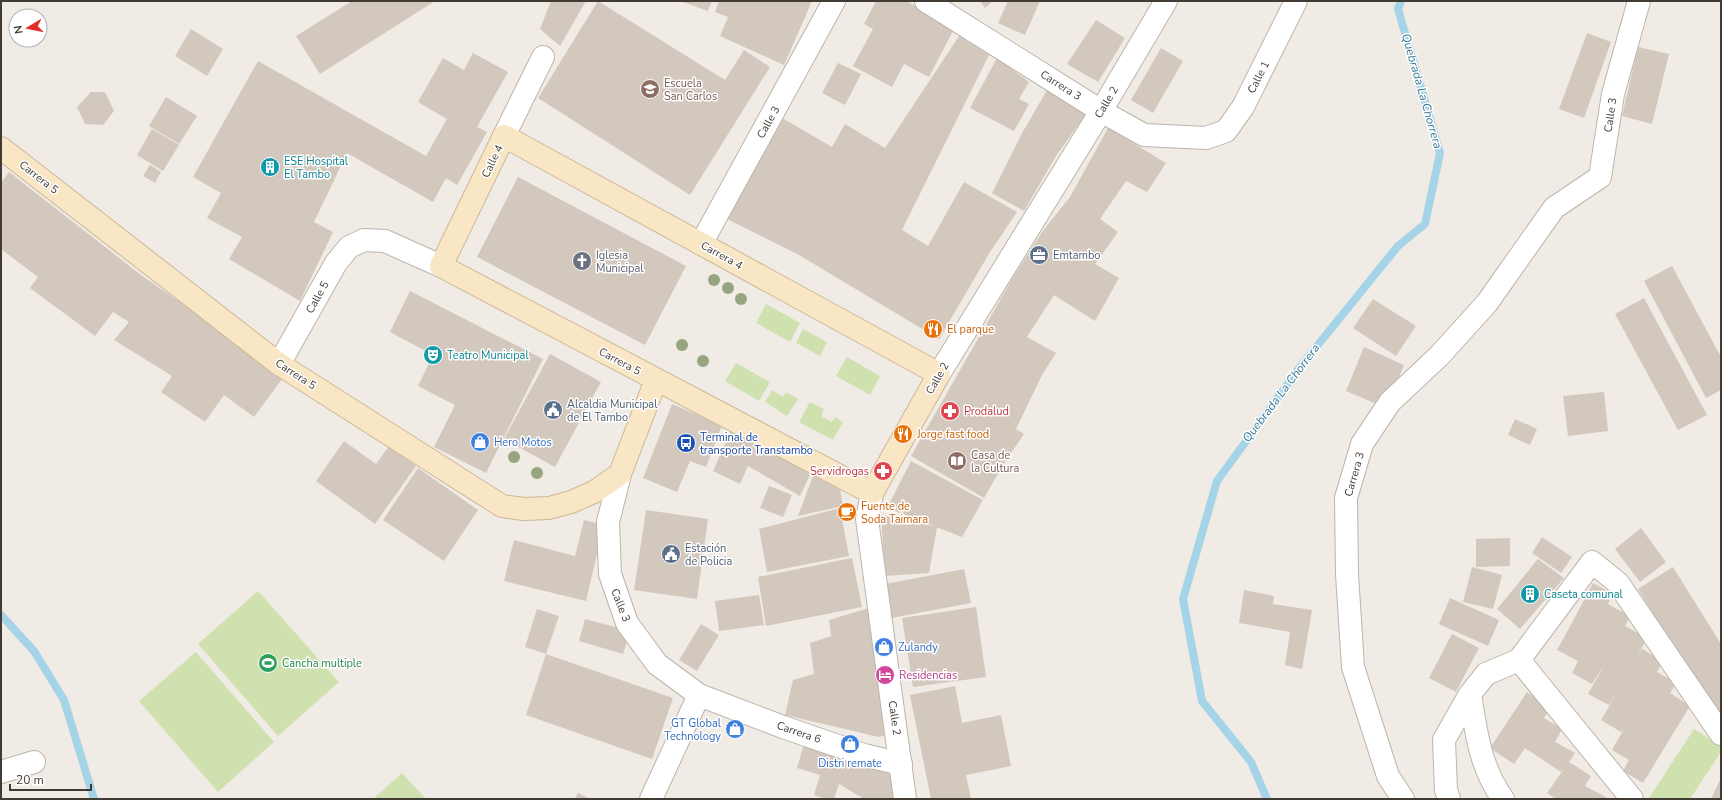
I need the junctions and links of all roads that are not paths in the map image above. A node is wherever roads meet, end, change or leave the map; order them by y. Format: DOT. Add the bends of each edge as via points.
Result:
graph roads {
  1 [pos="834,1"];
  2 [pos="926,1"];
  3 [pos="1166,1"];
  4 [pos="1296,1"];
  5 [pos="1639,1"];
  6 [pos="543,57"];
  7 [pos="1101,111"];
  8 [pos="504,136"];
  9 [pos="1206,138"];
  10 [pos="1,148"];
  11 [pos="1554,208"];
  12 [pos="364,240"];
  13 [pos="701,244"];
  14 [pos="441,266"];
  15 [pos="279,364"];
  16 [pos="939,374"];
  17 [pos="656,380"];
  18 [pos="620,474"];
  19 [pos="872,493"];
  20 [pos="1519,660"];
  21 [pos="1470,694"];
  22 [pos="698,695"];
  23 [pos="1721,734"];
  24 [pos="34,762"];
  25 [pos="901,764"];
  26 [pos="1,772"];
  27 [pos="651,799"];
  28 [pos="906,799"];
  29 [pos="1403,799"];
  30 [pos="1449,799"];
  31 [pos="1503,799"];
  32 [pos="1632,799"];
  1 -- 13 [label="street, Calle 3"];
  2 -- 7 [label="street, Carrera 3"];
  3 -- 7 [label="street, Calle 2"];
  4 -- 9 [label="street, Calle 1" via="1243,107 1226,131"];
  5 -- 11 [label="street, Calle 3" via="1613,94 1600,177"];
  6 -- 8 [label="street, Calle 4"];
  7 -- 9 [label="street, Carrera 3" via="1144,135"];
  7 -- 16 [label="street, Calle 2"];
  8 -- 13 [label="main road, Carrera 4"];
  8 -- 14 [label="main road, Calle 4"];
  10 -- 15 [label="main road, Carrera 5"];
  11 -- 29 [label="street, Carrera 3" via="1488,303 1390,402 1362,444 1346,498 1346,574 1353,667 1388,776"];
  12 -- 14 [label="street, Carrera 5" via="385,241"];
  12 -- 15 [label="street, Calle 5" via="349,247 336,263"];
  13 -- 16 [label="main road, Carrera 4"];
  14 -- 17 [label="main road, Carrera 5"];
  15 -- 18 [label="main road, Carrera 5" via="502,506 524,509 549,508 594,492"];
  16 -- 19 [label="main road, Calle 2"];
  17 -- 18 [label="main road, Calle 3"];
  17 -- 19 [label="main road, Carrera 5"];
  18 -- 22 [label="street, Calle 3" via="608,522 610,574 626,623 657,664"];
  19 -- 25 [label="street, Calle 2" via="867,519"];
  20 -- 21 [label="street" via="1486,674"];
  20 -- 23 [label="street" via="1592,562 1618,583"];
  20 -- 32 [label="street"];
  21 -- 30 [label="street" via="1444,740 1446,790"];
  21 -- 31 [label="street" via="1480,750 1494,786"];
  22 -- 25 [label="street, Carrera 6" via="864,754"];
  22 -- 27 [label="street"];
  24 -- 26 [label="street"];
  25 -- 28 [label="street, Calle 2"];
}
